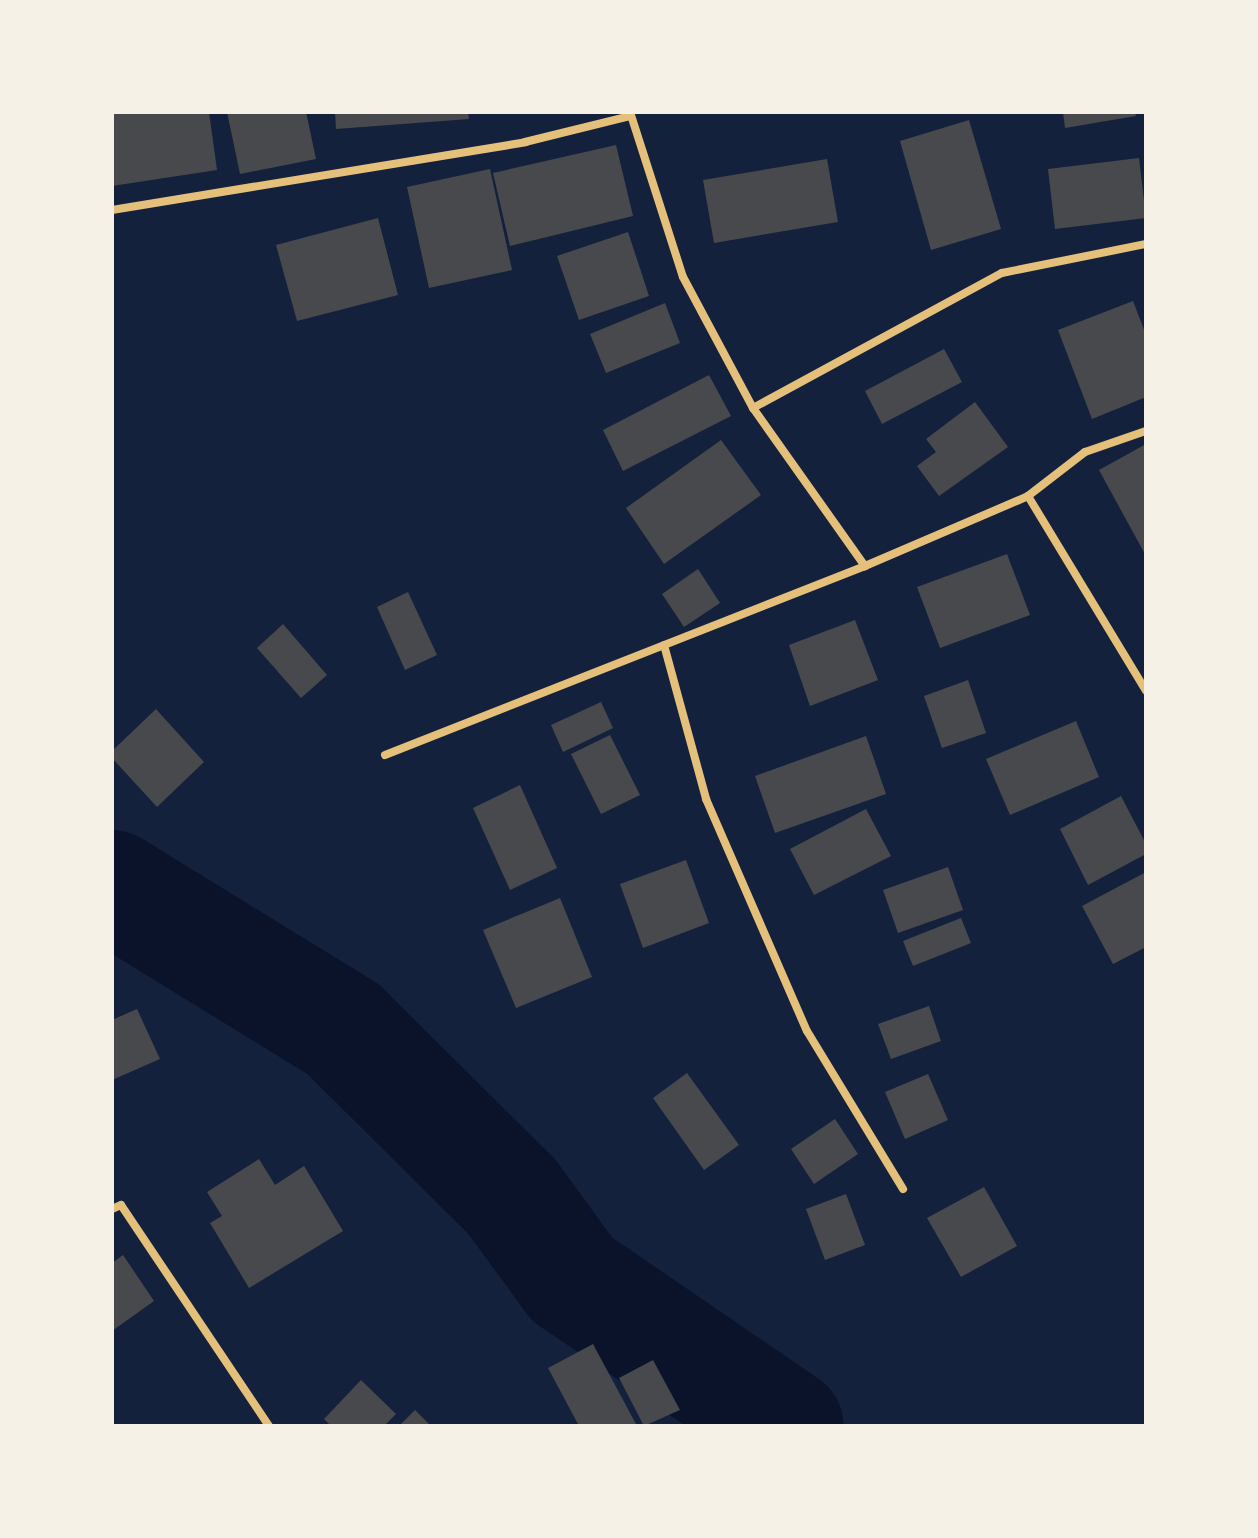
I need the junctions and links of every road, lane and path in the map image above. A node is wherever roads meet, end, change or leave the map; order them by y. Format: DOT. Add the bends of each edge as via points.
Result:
graph roads {
  1 [pos="630,114"];
  2 [pos="112,210"];
  3 [pos="1146,244"];
  4 [pos="753,408"];
  5 [pos="1146,431"];
  6 [pos="1028,496"];
  7 [pos="865,566"];
  8 [pos="664,645"];
  9 [pos="1146,691"];
  10 [pos="385,755"];
  11 [pos="903,1189"];
  12 [pos="112,1209"];
  13 [pos="269,1426"];
  1 -- 2 [label="street" via="525,142"];
  1 -- 4 [label="street" via="683,277"];
  3 -- 4 [label="street" via="1002,273"];
  4 -- 7 [label="street"];
  5 -- 6 [label="street" via="1085,452"];
  6 -- 7 [label="street"];
  6 -- 9 [label="street"];
  7 -- 8 [label="street"];
  8 -- 10 [label="street"];
  8 -- 11 [label="street" via="706,799 807,1031"];
  12 -- 13 [label="street" via="121,1205"];
}
